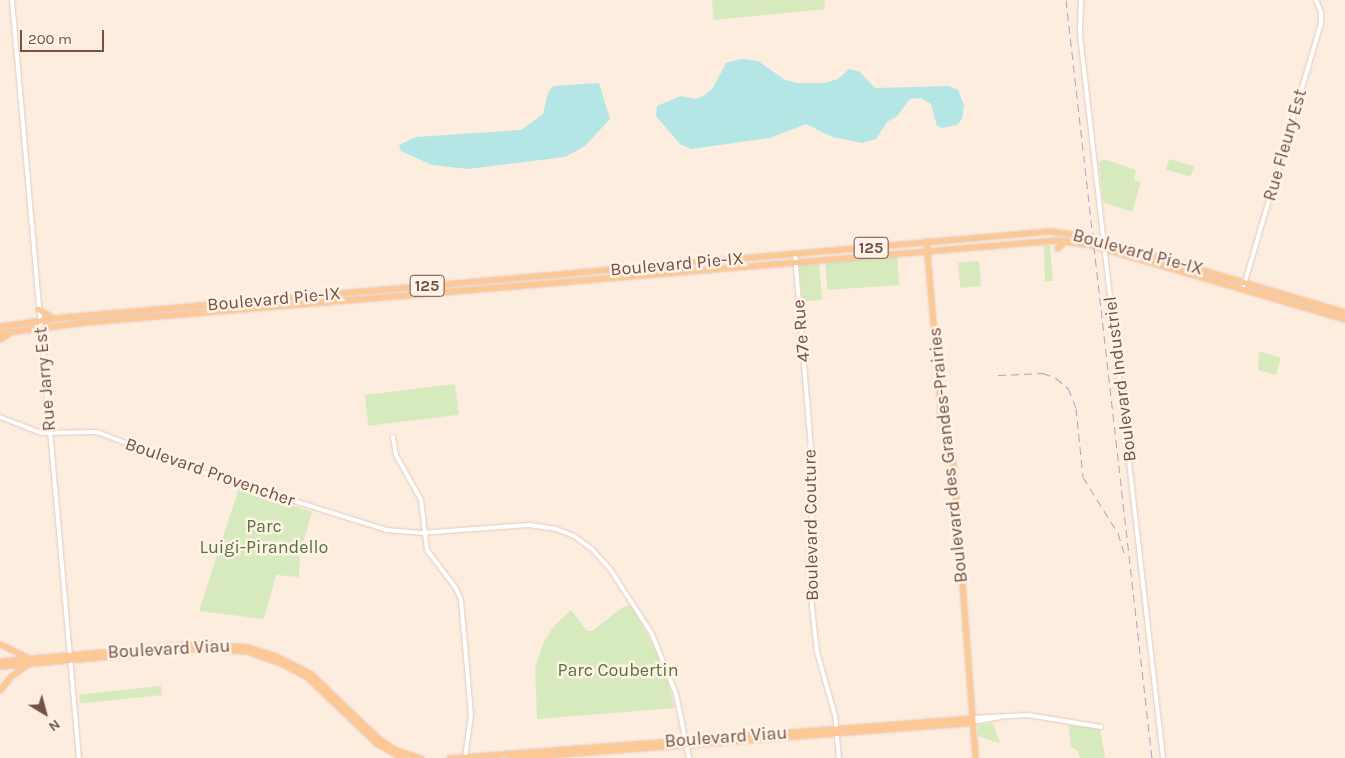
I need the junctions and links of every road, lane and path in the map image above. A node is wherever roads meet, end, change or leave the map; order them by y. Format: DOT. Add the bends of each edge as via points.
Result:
graph roads {
  1 [pos="12,0"];
  2 [pos="1081,0"];
  3 [pos="1316,0"];
  4 [pos="1065,240"];
  5 [pos="926,241"];
  6 [pos="1104,241"];
  7 [pos="1057,248"];
  8 [pos="1105,249"];
  9 [pos="927,250"];
  10 [pos="795,254"];
  11 [pos="796,262"];
  12 [pos="1245,282"];
  13 [pos="1243,289"];
  14 [pos="38,309"];
  15 [pos="1345,312"];
  16 [pos="53,318"];
  17 [pos="39,319"];
  18 [pos="1345,319"];
  19 [pos="2,325"];
  20 [pos="40,327"];
  21 [pos="10,332"];
  22 [pos="0,333"];
  23 [pos="0,339"];
  24 [pos="808,409"];
  25 [pos="0,417"];
  26 [pos="50,433"];
  27 [pos="393,437"];
  28 [pos="424,533"];
  29 [pos="0,644"];
  30 [pos="71,657"];
  31 [pos="29,660"];
  32 [pos="0,661"];
  33 [pos="0,666"];
  34 [pos="0,690"];
  35 [pos="972,720"];
  36 [pos="1101,728"];
  37 [pos="836,731"];
  38 [pos="687,742"];
  39 [pos="465,757"];
  40 [pos="79,758"];
  41 [pos="403,758"];
  42 [pos="421,758"];
  43 [pos="449,758"];
  44 [pos="510,758"];
  45 [pos="689,758"];
  46 [pos="838,758"];
  47 [pos="975,758"];
  48 [pos="1163,758"];
  1 -- 14 [label="street, Rue Jarry Est"];
  2 -- 6 [label="street, Boulevard Industriel" via="1080,35"];
  3 -- 12 [label="street, Rue Fleury Est" via="1322,12 1321,23"];
  4 -- 7 [label="main road"];
  4 -- 8 [label="main road, Boulevard Pie-IX / 125"];
  4 -- 9 [label="main road, Boulevard Pie-IX / 125"];
  5 -- 6 [label="main road, Boulevard Pie-IX / 125" via="1048,231"];
  5 -- 9 [label="main road, Boulevard des Grandes-Prairies"];
  5 -- 10 [label="main road, Boulevard Pie-IX / 125"];
  6 -- 8 [label="street, Boulevard Industriel"];
  6 -- 12 [label="main road, Boulevard Pie-IX / 125"];
  8 -- 13 [label="main road, Boulevard Pie-IX / 125"];
  8 -- 48 [label="street, Boulevard Industriel"];
  9 -- 11 [label="main road, Boulevard Pie-IX / 125"];
  9 -- 35 [label="main road, Boulevard des Grandes-Prairies" via="941,415 952,458"];
  10 -- 11 [label="street, 47e Rue"];
  10 -- 16 [label="main road, Boulevard Pie-IX / 125"];
  11 -- 20 [label="main road, Boulevard Pie-IX / 125"];
  11 -- 24 [label="street, 47e Rue"];
  12 -- 13 [label="street, Rue Fleury Est"];
  12 -- 15 [label="main road, Boulevard Pie-IX / 125"];
  13 -- 18 [label="main road, Boulevard Pie-IX / 125"];
  14 -- 16 [label="main road"];
  14 -- 17 [label="street, Rue Jarry Est"];
  16 -- 17 [label="main road, Boulevard Pie-IX / 125"];
  17 -- 19 [label="main road, Boulevard Pie-IX / 125"];
  17 -- 20 [label="street, Rue Jarry Est"];
  20 -- 21 [label="main road, Boulevard Pie-IX / 125"];
  20 -- 26 [label="street, Rue Jarry Est"];
  21 -- 22 [label="main road, Boulevard Pie-IX / 125"];
  21 -- 23 [label="main road"];
  24 -- 37 [label="street, Boulevard Couture" via="815,497 809,556 811,598 817,652"];
  25 -- 26 [label="street, Boulevard Provencher" via="36,432"];
  26 -- 28 [label="street, Boulevard Provencher" via="97,432 205,473 337,515 387,530"];
  26 -- 30 [label="street, Rue Jarry Est"];
  27 -- 28 [label="street" via="396,455 421,500"];
  28 -- 38 [label="street, Boulevard Provencher" via="544,526 578,538 613,573 643,617 664,658"];
  28 -- 39 [label="street" via="430,558 456,588 461,600 470,709"];
  29 -- 31 [label="main road"];
  30 -- 31 [label="main road, Boulevard Viau"];
  30 -- 40 [label="street, Rue Jarry Est"];
  30 -- 41 [label="main road, Boulevard Viau" via="209,648 260,655 310,679 376,743"];
  30 -- 42 [label="main road, Boulevard Viau" via="208,643 258,649 311,674 379,739 396,750"];
  31 -- 32 [label="main road, Boulevard Viau"];
  31 -- 33 [label="main road, Boulevard Viau"];
  31 -- 34 [label="main road"];
  35 -- 36 [label="street, Boulevard Viau" via="992,721 1002,716 1028,715"];
  35 -- 37 [label="main road, Boulevard Viau"];
  35 -- 47 [label="main road, Boulevard des Grandes-Prairies"];
  37 -- 38 [label="main road, Boulevard Viau"];
  37 -- 46 [label="street, Boulevard Couture"];
  38 -- 39 [label="main road, Boulevard Viau"];
  38 -- 44 [label="main road, Boulevard Viau"];
  38 -- 45 [label="street, Boulevard Provencher"];
  39 -- 43 [label="main road, Boulevard Viau"];
}
